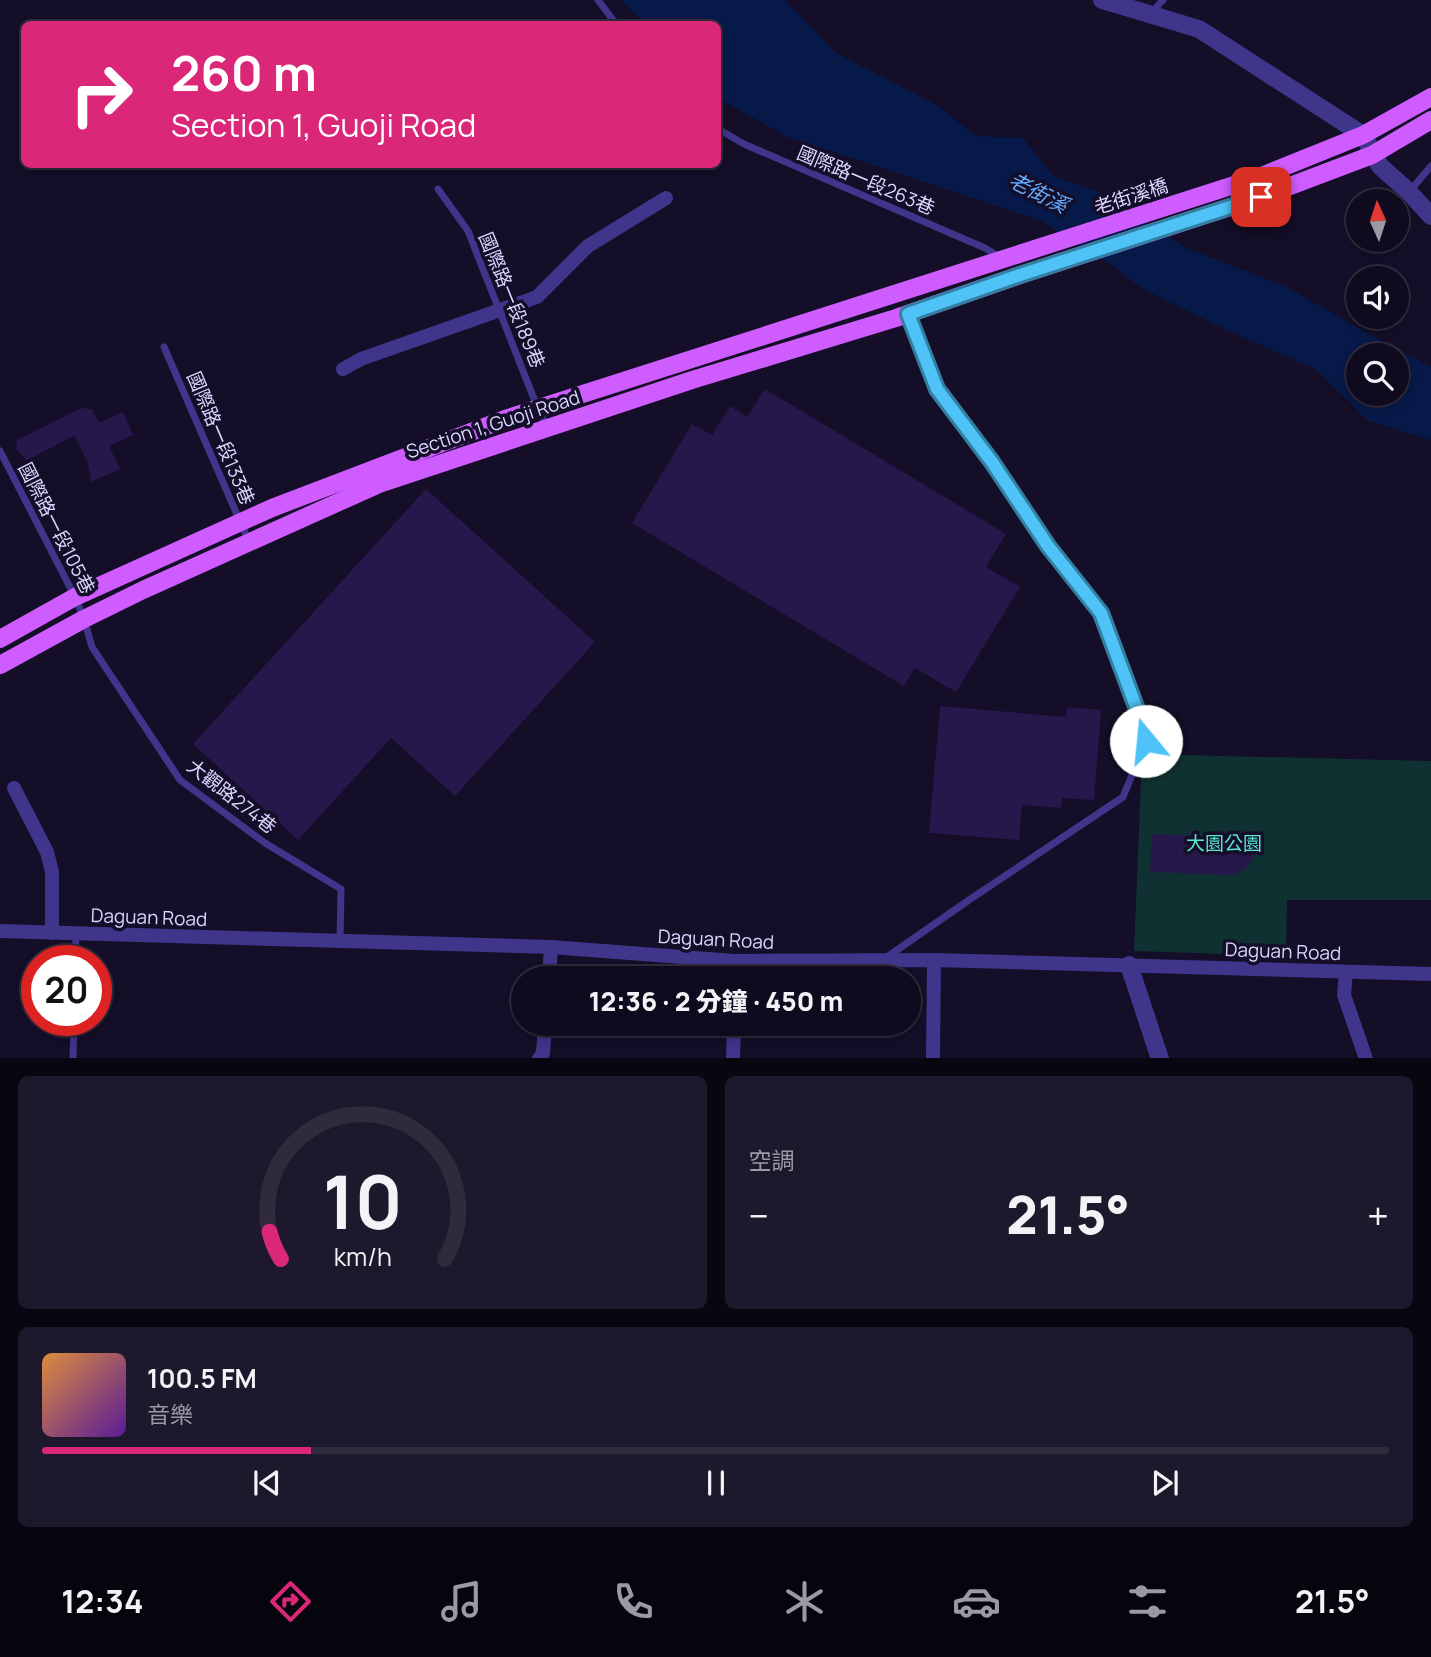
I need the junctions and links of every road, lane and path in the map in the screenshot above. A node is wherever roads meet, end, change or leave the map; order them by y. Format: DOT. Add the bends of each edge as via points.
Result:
graph roads {
  1 [pos="598,0"];
  2 [pos="1102,0"];
  3 [pos="1157,7"];
  4 [pos="614,21"];
  5 [pos="1431,97"];
  6 [pos="1431,120"];
  7 [pos="721,131"];
  8 [pos="1363,135"];
  9 [pos="1372,155"];
  10 [pos="1431,166"];
  11 [pos="438,189"];
  12 [pos="1406,189"];
  13 [pos="1409,192"];
  14 [pos="666,198"];
  15 [pos="1431,216"];
  16 [pos="1009,258"];
  17 [pos="500,310"];
  18 [pos="908,314"];
  19 [pos="164,347"];
  20 [pos="343,369"];
  21 [pos="538,409"];
  22 [pos="547,428"];
  23 [pos="0,451"];
  24 [pos="240,522"];
  25 [pos="249,542"];
  26 [pos="75,597"];
  27 [pos="85,619"];
  28 [pos="0,639"];
  29 [pos="0,666"];
  30 [pos="14,788"];
  31 [pos="0,931"];
  32 [pos="52,933"];
  33 [pos="76,934"];
  34 [pos="340,942"];
  35 [pos="76,945"];
  36 [pos="551,947"];
  37 [pos="934,960"];
  38 [pos="734,961"];
  39 [pos="880,961"];
  40 [pos="1129,965"];
  41 [pos="550,966"];
  42 [pos="734,966"];
  43 [pos="1346,972"];
  44 [pos="1431,974"];
  45 [pos="74,1036"];
  46 [pos="544,1036"];
  47 [pos="734,1036"];
  48 [pos="73,1058"];
  49 [pos="540,1058"];
  50 [pos="733,1058"];
  51 [pos="933,1058"];
  52 [pos="1160,1058"];
  53 [pos="1366,1058"];
  1 -- 4 [label="lane"];
  2 -- 3 [label="street"];
  3 -- 8 [label="street"];
  5 -- 8 [label="main road"];
  6 -- 9 [label="main road"];
  7 -- 16 [label="lane, 國際路一段263巷"];
  8 -- 9 [label="street"];
  8 -- 16 [label="main road, 老街溪橋" via="1259,177"];
  9 -- 12 [label="street"];
  9 -- 18 [label="main road, Section 1, Guoji Road" via="1261,197"];
  10 -- 13 [label="lane"];
  11 -- 17 [label="lane, 國際路一段189巷" via="468,231"];
  13 -- 15 [label="street"];
  14 -- 17 [label="street" via="588,246 537,297"];
  16 -- 21 [label="main road, Section 1, Guoji Road"];
  17 -- 20 [label="street"];
  17 -- 21 [label="lane, 國際路一段189巷"];
  18 -- 22 [label="main road, Section 1, Guoji Road"];
  18 -- 39 [label="lane" via="937,389 1101,613 1146,741 1123,797"];
  19 -- 24 [label="lane, 國際路一段133巷"];
  21 -- 22 [label="lane, 國際路一段189巷"];
  21 -- 24 [label="main road, Section 1, Guoji Road"];
  22 -- 25 [label="main road, Section 1, Guoji Road" via="379,485"];
  23 -- 26 [label="lane, 國際路一段105巷"];
  24 -- 25 [label="lane, 國際路一段133巷"];
  24 -- 26 [label="main road, Section 1, Guoji Road"];
  25 -- 27 [label="main road, Section 1, Guoji Road"];
  26 -- 27 [label="lane, 國際路一段105巷"];
  26 -- 28 [label="main road, Section 1, Guoji Road"];
  27 -- 29 [label="main road, Section 1, Guoji Road"];
  27 -- 34 [label="lane, 大觀路274巷" via="92,648 180,780 265,843 341,889"];
  30 -- 32 [label="street" via="50,862"];
  31 -- 32 [label="street, Daguan Road"];
  32 -- 33 [label="street, Daguan Road"];
  33 -- 34 [label="street, Daguan Road"];
  33 -- 35 [label="lane"];
  34 -- 36 [label="street, Daguan Road"];
  36 -- 38 [label="street, Daguan Road"];
  36 -- 41 [label="street"];
  37 -- 39 [label="street, Daguan Road"];
  37 -- 40 [label="street, Daguan Road"];
  37 -- 51 [label="street"];
  38 -- 39 [label="street, Daguan Road"];
  38 -- 42 [label="street"];
  40 -- 43 [label="street, Daguan Road"];
  40 -- 52 [label="street"];
  43 -- 44 [label="street, Daguan Road"];
  43 -- 53 [label="street" via="1343,995"];
  45 -- 48 [label="lane"];
  46 -- 49 [label="street"];
  47 -- 50 [label="street"];
}
